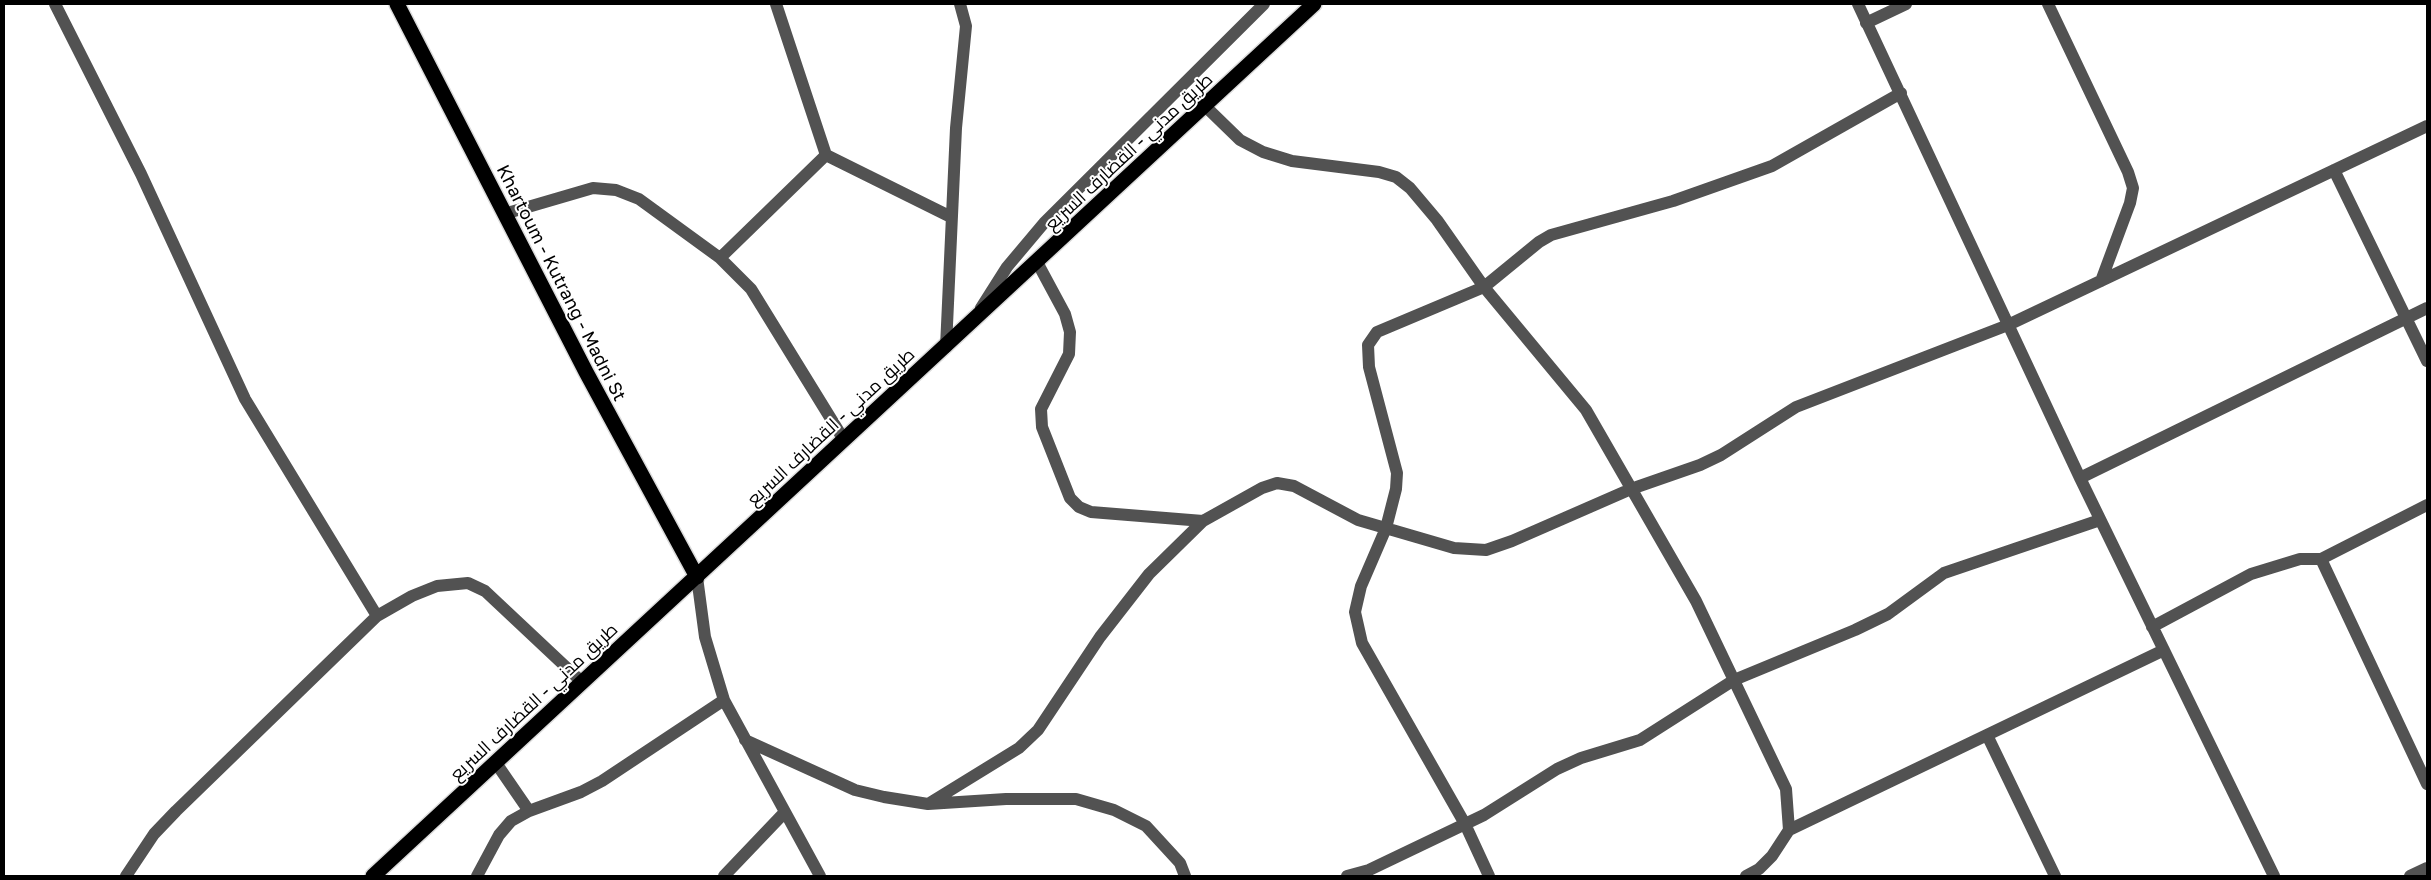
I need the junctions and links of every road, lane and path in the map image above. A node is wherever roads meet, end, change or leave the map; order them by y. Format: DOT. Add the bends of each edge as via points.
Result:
graph roads {
  1 [pos="55,4"];
  2 [pos="397,4"];
  3 [pos="776,4"];
  4 [pos="960,4"];
  5 [pos="1264,4"];
  6 [pos="1314,4"];
  7 [pos="1858,4"];
  8 [pos="1906,4"];
  9 [pos="2048,4"];
  10 [pos="1866,23"];
  11 [pos="1901,93"];
  12 [pos="1205,106"];
  13 [pos="2427,126"];
  14 [pos="826,155"];
  15 [pos="2334,170"];
  16 [pos="504,214"];
  17 [pos="951,217"];
  18 [pos="720,258"];
  19 [pos="1037,262"];
  20 [pos="2101,280"];
  21 [pos="1484,287"];
  22 [pos="2427,308"];
  23 [pos="2406,319"];
  24 [pos="972,323"];
  25 [pos="2008,325"];
  26 [pos="946,346"];
  27 [pos="2427,361"];
  28 [pos="844,440"];
  29 [pos="2080,478"];
  30 [pos="1631,489"];
  31 [pos="2427,505"];
  32 [pos="2100,520"];
  33 [pos="1203,521"];
  34 [pos="1386,528"];
  35 [pos="2321,559"];
  36 [pos="697,577"];
  37 [pos="377,616"];
  38 [pos="2152,627"];
  39 [pos="2164,650"];
  40 [pos="1734,680"];
  41 [pos="583,682"];
  42 [pos="724,700"];
  43 [pos="1987,735"];
  44 [pos="745,740"];
  45 [pos="496,763"];
  46 [pos="2427,784"];
  47 [pos="928,804"];
  48 [pos="529,811"];
  49 [pos="785,812"];
  50 [pos="1465,824"];
  51 [pos="1789,830"];
  52 [pos="2427,868"];
  53 [pos="1370,873"];
  54 [pos="1761,873"];
  55 [pos="126,876"];
  56 [pos="374,876"];
  57 [pos="477,876"];
  58 [pos="724,876"];
  59 [pos="820,876"];
  60 [pos="1185,876"];
  61 [pos="1347,876"];
  62 [pos="1489,876"];
  63 [pos="1746,876"];
  64 [pos="2055,876"];
  65 [pos="2274,876"];
  66 [pos="2410,876"];
  1 -- 37 [label="street" via="141,174 245,399"];
  2 -- 16 [label="highway, Khartoum - Kutrang - Madni St"];
  3 -- 14 [label="street"];
  4 -- 17 [label="street" via="966,40 956,128"];
  5 -- 24 [label="street" via="1044,223 1007,267"];
  6 -- 12 [label="highway, طريق مدني - القضارف السريع"];
  7 -- 10 [label="street"];
  8 -- 10 [label="street"];
  9 -- 20 [label="street" via="2133,188"];
  10 -- 11 [label="street"];
  11 -- 21 [label="street" via="1772,166 1673,201 1551,235"];
  11 -- 25 [label="street"];
  12 -- 19 [label="highway, طريق مدني - القضارف السريع"];
  12 -- 21 [label="street" via="1240,140 1263,152 1292,161 1396,177 1410,188 1437,220"];
  13 -- 15 [label="street"];
  14 -- 17 [label="street"];
  14 -- 18 [label="street"];
  15 -- 20 [label="street"];
  15 -- 23 [label="street"];
  16 -- 18 [label="street" via="593,188 616,190 639,199"];
  16 -- 36 [label="highway, Khartoum - Kutrang - Madni St"];
  17 -- 26 [label="street"];
  18 -- 28 [label="street" via="751,289"];
  19 -- 24 [label="highway, طريق مدني - القضارف السريع"];
  19 -- 33 [label="street" via="1065,314 1070,332 1069,354 1042,408 1042,427 1070,498 1091,512"];
  20 -- 25 [label="street"];
  21 -- 30 [label="street" via="1586,410"];
  21 -- 34 [label="street" via="1377,332 1368,345 1369,367 1397,473"];
  22 -- 23 [label="street"];
  23 -- 27 [label="street"];
  23 -- 29 [label="street"];
  24 -- 26 [label="highway, طريق مدني - القضارف السريع"];
  25 -- 29 [label="street"];
  25 -- 30 [label="street" via="1796,406 1721,455"];
  26 -- 28 [label="highway, طريق مدني - القضارف السريع"];
  28 -- 36 [label="highway, طريق مدني - القضارف السريع"];
  29 -- 32 [label="street"];
  30 -- 34 [label="street" via="1486,550 1454,548"];
  30 -- 40 [label="street" via="1696,601"];
  31 -- 35 [label="street"];
  32 -- 38 [label="street"];
  32 -- 40 [label="street" via="1944,573 1888,614"];
  33 -- 34 [label="street" via="1277,483 1294,486 1358,520"];
  33 -- 47 [label="street" via="1149,574 1125,604 1038,730 1019,748"];
  34 -- 50 [label="street" via="1361,586 1356,612 1362,643"];
  35 -- 38 [label="street" via="2300,559 2250,574"];
  35 -- 46 [label="street"];
  36 -- 41 [label="highway, طريق مدني - القضارف السريع"];
  36 -- 42 [label="street" via="705,637"];
  37 -- 41 [label="street" via="412,596 438,586 468,583 485,591"];
  37 -- 55 [label="street" via="159,828"];
  38 -- 39 [label="street"];
  39 -- 43 [label="street"];
  39 -- 65 [label="street"];
  40 -- 50 [label="street" via="1640,740 1580,758 1557,769"];
  40 -- 51 [label="street" via="1786,789"];
  41 -- 45 [label="highway, طريق مدني - القضارف السريع"];
  42 -- 44 [label="street"];
  42 -- 48 [label="street" via="602,781"];
  43 -- 51 [label="street"];
  43 -- 64 [label="street"];
  44 -- 47 [label="street" via="855,790"];
  44 -- 49 [label="street"];
  45 -- 48 [label="street"];
  45 -- 56 [label="highway, طريق مدني - القضارف السريع"];
  47 -- 60 [label="street" via="1076,799 1114,810 1146,826 1180,863"];
  48 -- 57 [label="street" via="511,822 499,835"];
  49 -- 58 [label="street"];
  49 -- 59 [label="street"];
  50 -- 53 [label="street"];
  50 -- 62 [label="street"];
  51 -- 54 [label="street"];
  52 -- 66 [label="street"];
  53 -- 61 [label="street"];
  54 -- 63 [label="street"];
}
